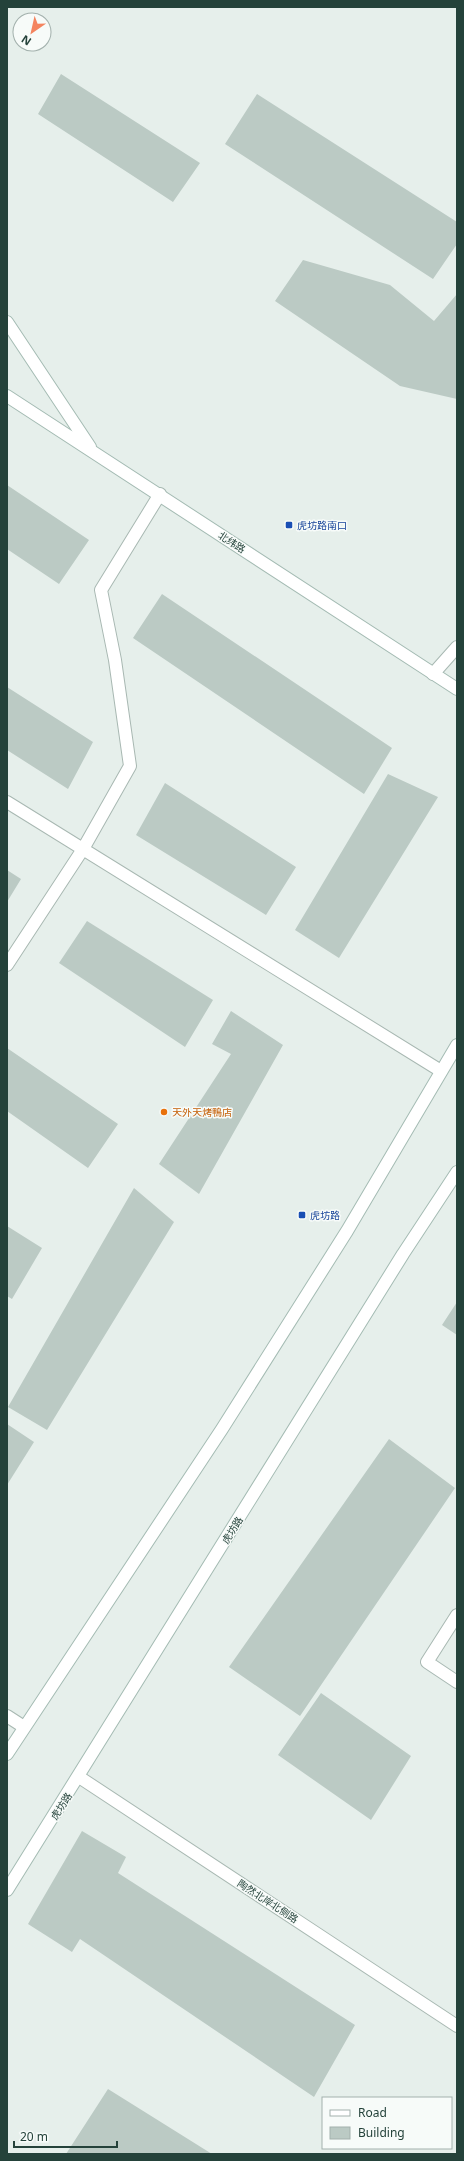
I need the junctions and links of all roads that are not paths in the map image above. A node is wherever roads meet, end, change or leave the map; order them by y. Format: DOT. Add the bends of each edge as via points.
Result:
graph roads {
  1 [pos="7,322"];
  2 [pos="7,396"];
  3 [pos="93,451"];
  4 [pos="160,494"];
  5 [pos="457,647"];
  6 [pos="433,674"];
  7 [pos="457,689"];
  8 [pos="7,802"];
  9 [pos="83,849"];
  10 [pos="7,966"];
  11 [pos="457,1045"];
  12 [pos="441,1071"];
  13 [pos="457,1172"];
  14 [pos="457,1615"];
  15 [pos="457,1682"];
  16 [pos="7,1716"];
  17 [pos="24,1727"];
  18 [pos="7,1754"];
  19 [pos="79,1776"];
  20 [pos="7,1890"];
  21 [pos="457,2026"];
  1 -- 3 [label="street"];
  2 -- 3 [label="street, 北纬路"];
  3 -- 4 [label="street, 北纬路"];
  4 -- 6 [label="street, 北纬路"];
  4 -- 9 [label="street" via="101,590 130,766"];
  5 -- 6 [label="street"];
  6 -- 7 [label="street, 北纬路"];
  8 -- 9 [label="street"];
  9 -- 10 [label="street"];
  9 -- 12 [label="street"];
  11 -- 12 [label="street"];
  12 -- 17 [label="street" via="347,1232 227,1422"];
  13 -- 19 [label="street, 虎坊路" via="403,1254"];
  14 -- 15 [label="street" via="427,1662"];
  16 -- 17 [label="street"];
  17 -- 18 [label="street"];
  19 -- 20 [label="street, 虎坊路"];
  19 -- 21 [label="street, 陶然北岸北侧路"];
}
